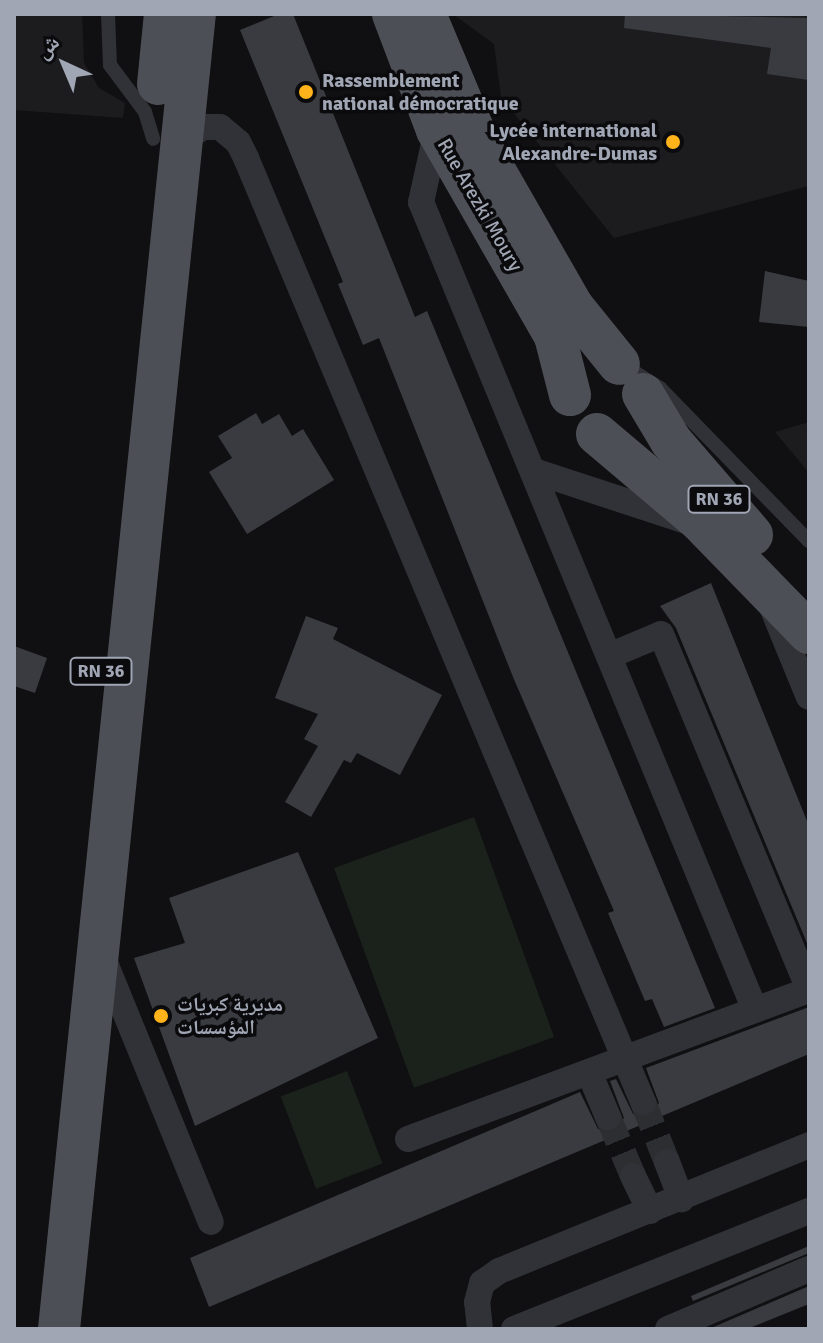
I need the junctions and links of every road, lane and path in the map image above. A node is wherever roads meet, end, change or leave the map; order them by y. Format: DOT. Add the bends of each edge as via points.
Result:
graph roads {
  1 [pos="108,14"];
  2 [pos="165,14"];
  3 [pos="195,14"];
  4 [pos="211,14"];
  5 [pos="393,14"];
  6 [pos="425,14"];
  7 [pos="437,130"];
  8 [pos="168,140"];
  9 [pos="630,375"];
  10 [pos="570,395"];
  11 [pos="597,434"];
  12 [pos="534,471"];
  13 [pos="714,533"];
  14 [pos="809,541"];
  15 [pos="763,585"];
  16 [pos="809,593"];
  17 [pos="809,633"];
  18 [pos="609,656"];
  19 [pos="809,697"];
  20 [pos="97,944"];
  21 [pos="809,990"];
  22 [pos="755,1010"];
  23 [pos="624,1059"];
  24 [pos="589,1072"];
  25 [pos="643,1102"];
  26 [pos="608,1117"];
  27 [pos="408,1139"];
  28 [pos="809,1145"];
  29 [pos="667,1162"];
  30 [pos="633,1176"];
  31 [pos="681,1199"];
  32 [pos="650,1211"];
  33 [pos="809,1211"];
  34 [pos="211,1222"];
  35 [pos="809,1269"];
  36 [pos="38,1329"];
  37 [pos="59,1329"];
  38 [pos="480,1329"];
  39 [pos="514,1329"];
  40 [pos="668,1329"];
  1 -- 8 [label="lane" via="110,65"];
  2 -- 8 [label="main road, RN 36"];
  3 -- 8 [label="main road, RN 36"];
  4 -- 8 [label="main road, RN 36"];
  5 -- 7 [label="main road, Rue Arezki Moury"];
  6 -- 9 [label="main road, Rue Arezki Moury / RN 36" via="479,143 573,307"];
  7 -- 10 [label="main road, Rue Arezki Moury" via="548,322"];
  7 -- 12 [label="street" via="421,202"];
  8 -- 20 [label="main road, RN 36"];
  8 -- 23 [label="street" via="203,127 220,127 238,142 246,158"];
  8 -- 36 [label="main road, RN 36"];
  9 -- 10 [label="main road" via="587,368"];
  9 -- 11 [label="main road" via="631,427 609,436"];
  9 -- 14 [label="lane" via="660,388"];
  9 -- 16 [label="main road, Rue Arezki Moury / RN 36" via="671,441 720,501"];
  10 -- 11 [label="main road" via="579,424"];
  11 -- 13 [label="main road, RN 36"];
  12 -- 13 [label="street"];
  12 -- 18 [label="street"];
  13 -- 15 [label="main road, RN 36"];
  15 -- 17 [label="main road, RN 36"];
  15 -- 19 [label="street"];
  18 -- 21 [label="street" via="661,634"];
  18 -- 22 [label="street"];
  20 -- 34 [label="street"];
  20 -- 37 [label="main road, RN 36"];
  21 -- 22 [label="street"];
  22 -- 23 [label="street"];
  23 -- 24 [label="street"];
  23 -- 25 [label="street"];
  24 -- 26 [label="street"];
  24 -- 27 [label="street"];
  28 -- 31 [label="street"];
  29 -- 31 [label="street"];
  30 -- 32 [label="street"];
  31 -- 32 [label="street"];
  32 -- 38 [label="street" via="499,1271 482,1283"];
  33 -- 39 [label="street"];
  35 -- 40 [label="street"];
}
